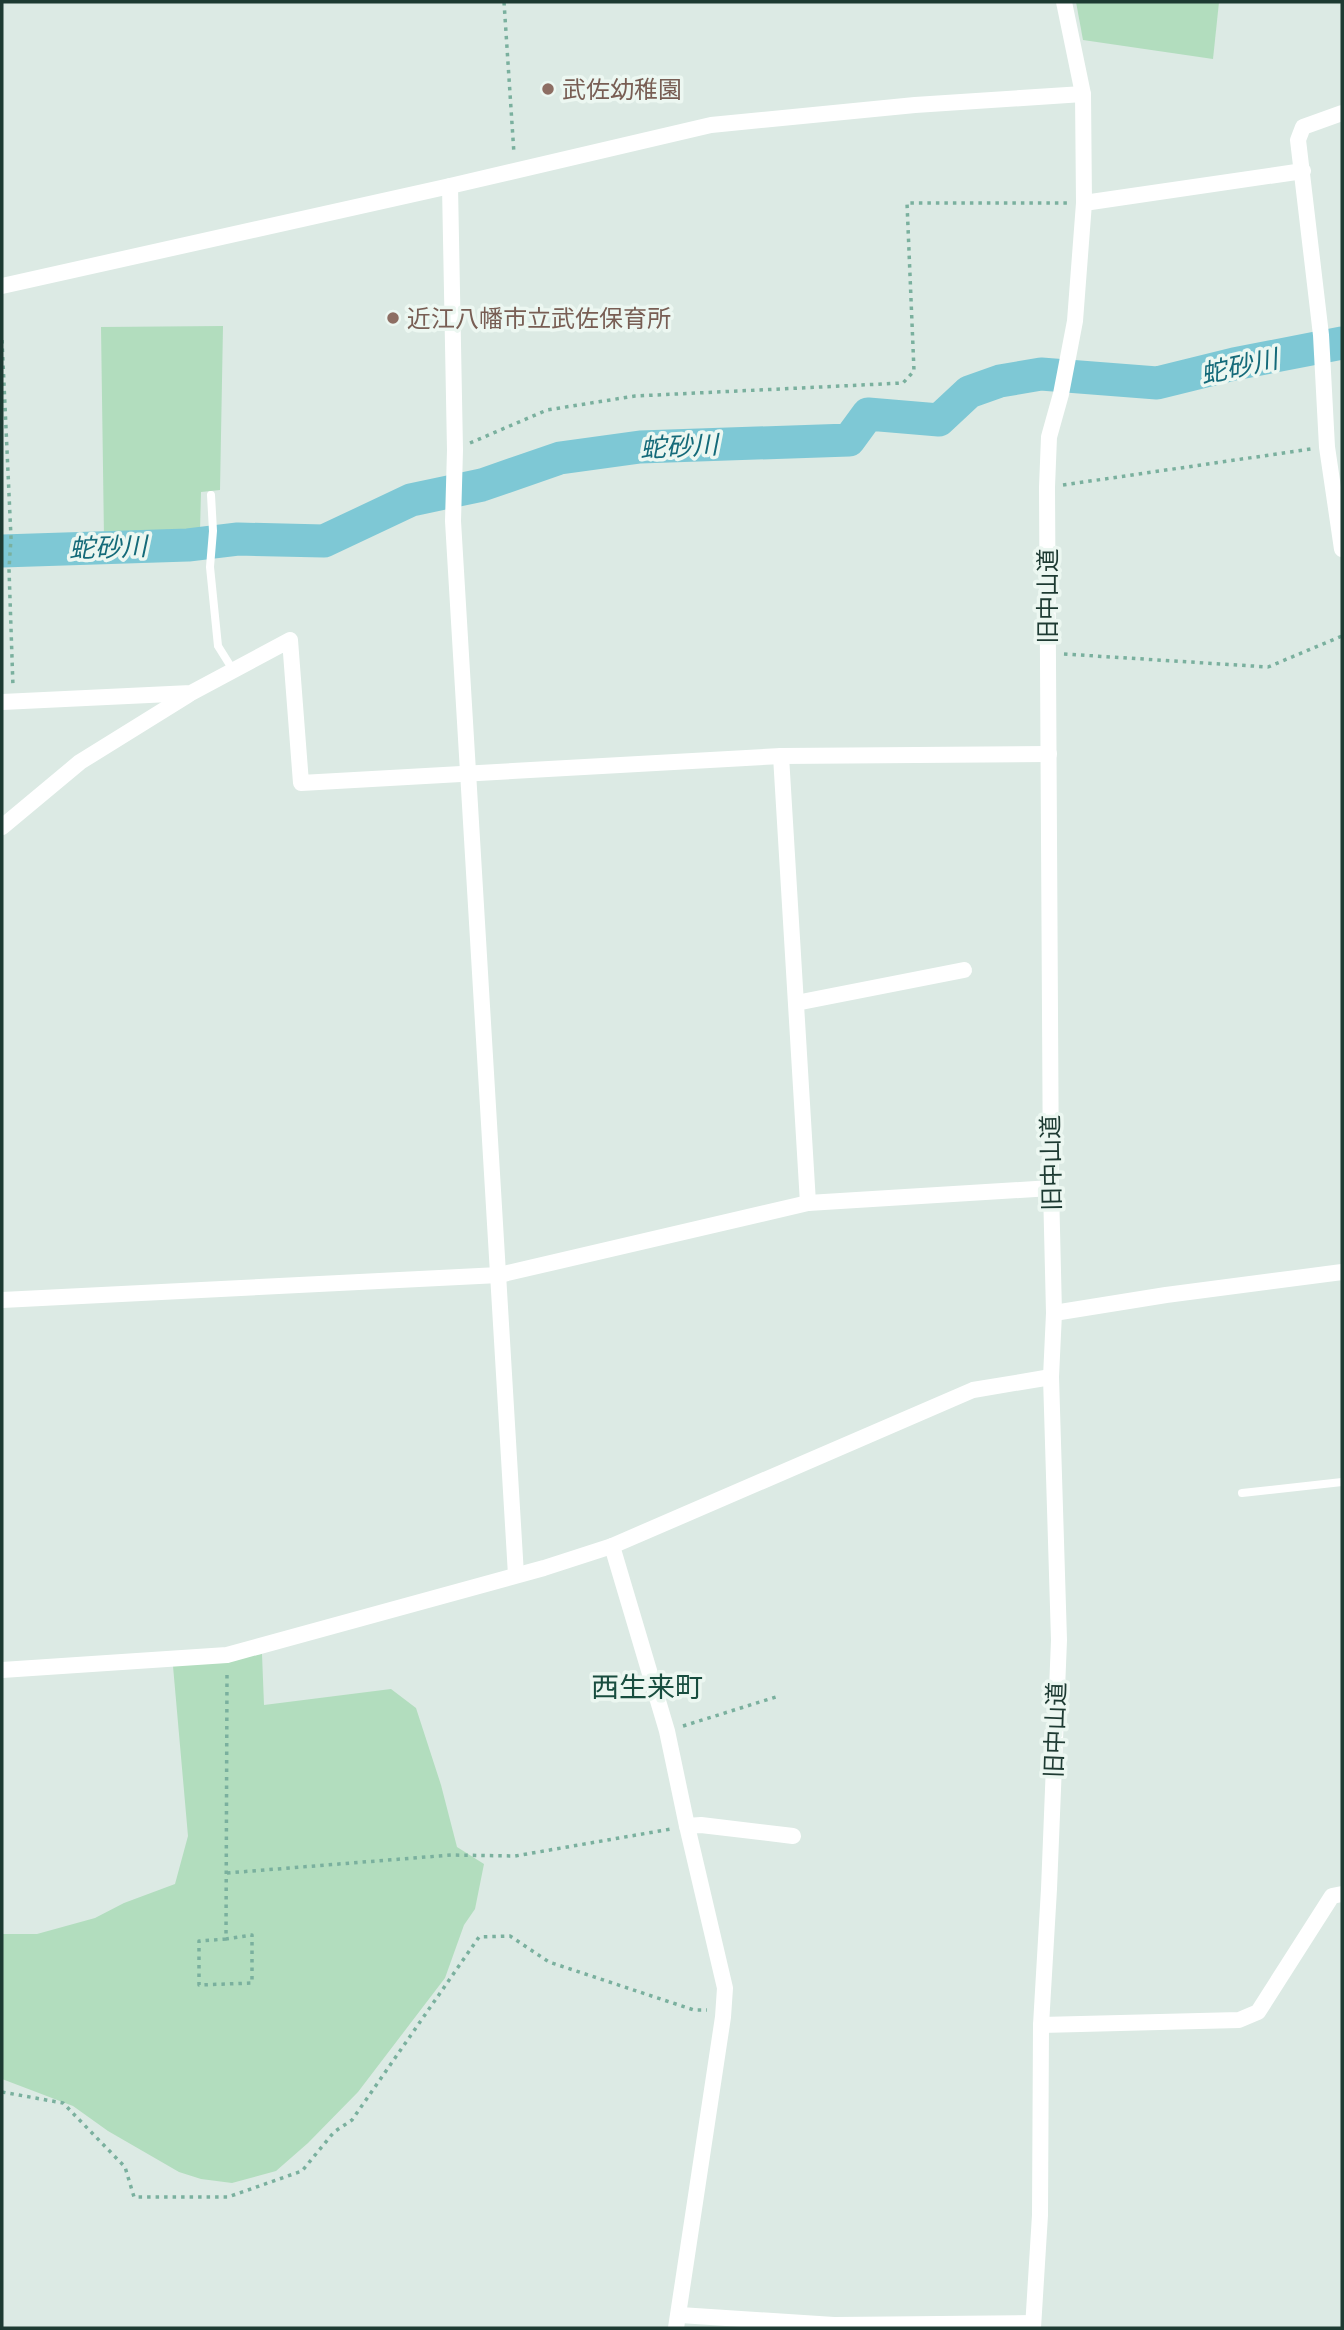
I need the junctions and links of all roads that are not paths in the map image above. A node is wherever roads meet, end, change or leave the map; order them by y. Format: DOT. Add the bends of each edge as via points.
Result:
graph roads {
  1 [pos="1065,2"];
  2 [pos="1083,94"];
  3 [pos="1342,113"];
  4 [pos="1303,172"];
  5 [pos="450,186"];
  6 [pos="1084,203"];
  7 [pos="2,285"];
  8 [pos="211,495"];
  9 [pos="1342,549"];
  10 [pos="233,670"];
  11 [pos="191,693"];
  12 [pos="8,701"];
  13 [pos="1049,754"];
  14 [pos="781,756"];
  15 [pos="467,774"];
  16 [pos="2,827"];
  17 [pos="964,970"];
  18 [pos="796,1003"];
  19 [pos="1051,1188"];
  20 [pos="808,1203"];
  21 [pos="1342,1272"];
  22 [pos="499,1276"];
  23 [pos="2,1300"];
  24 [pos="1054,1313"];
  25 [pos="1051,1377"];
  26 [pos="1342,1482"];
  27 [pos="1242,1493"];
  28 [pos="612,1546"];
  29 [pos="516,1575"];
  30 [pos="2,1670"];
  31 [pos="687,1826"];
  32 [pos="793,1836"];
  33 [pos="1342,1895"];
  34 [pos="1041,2025"];
  35 [pos="678,2321"];
  36 [pos="834,2326"];
  37 [pos="1033,2326"];
  1 -- 2 [label="street, 旧中山道"];
  2 -- 5 [label="street" via="711,125"];
  2 -- 6 [label="street, 旧中山道"];
  3 -- 4 [label="street" via="1303,127 1298,140"];
  4 -- 6 [label="street"];
  4 -- 9 [label="street" via="1324,363 1327,447"];
  5 -- 7 [label="street"];
  5 -- 15 [label="street" via="453,508"];
  6 -- 13 [label="street, 旧中山道" via="1075,321 1049,437"];
  8 -- 10 [label="lane" via="210,567 218,646"];
  10 -- 11 [label="street"];
  10 -- 15 [label="street" via="290,640 300,783"];
  11 -- 12 [label="street"];
  11 -- 16 [label="street" via="79,762"];
  13 -- 14 [label="street"];
  13 -- 19 [label="street, 旧中山道"];
  14 -- 15 [label="street"];
  14 -- 18 [label="street"];
  15 -- 22 [label="street"];
  17 -- 18 [label="street"];
  18 -- 20 [label="street"];
  19 -- 20 [label="street"];
  19 -- 24 [label="street, 旧中山道"];
  20 -- 22 [label="street"];
  21 -- 24 [label="street"];
  22 -- 23 [label="street"];
  22 -- 29 [label="street"];
  24 -- 25 [label="street, 旧中山道"];
  25 -- 28 [label="street" via="973,1390"];
  25 -- 34 [label="street, 旧中山道" via="1059,1640"];
  26 -- 27 [label="lane"];
  28 -- 29 [label="street"];
  28 -- 31 [label="street" via="667,1731"];
  29 -- 30 [label="street" via="228,1655"];
  31 -- 32 [label="street"];
  31 -- 35 [label="street" via="725,1988"];
  33 -- 34 [label="street" via="1332,1896 1258,2012 1239,2020"];
  34 -- 37 [label="street, 旧中山道" via="1040,2215"];
  35 -- 36 [label="street"];
  36 -- 37 [label="street"];
}
